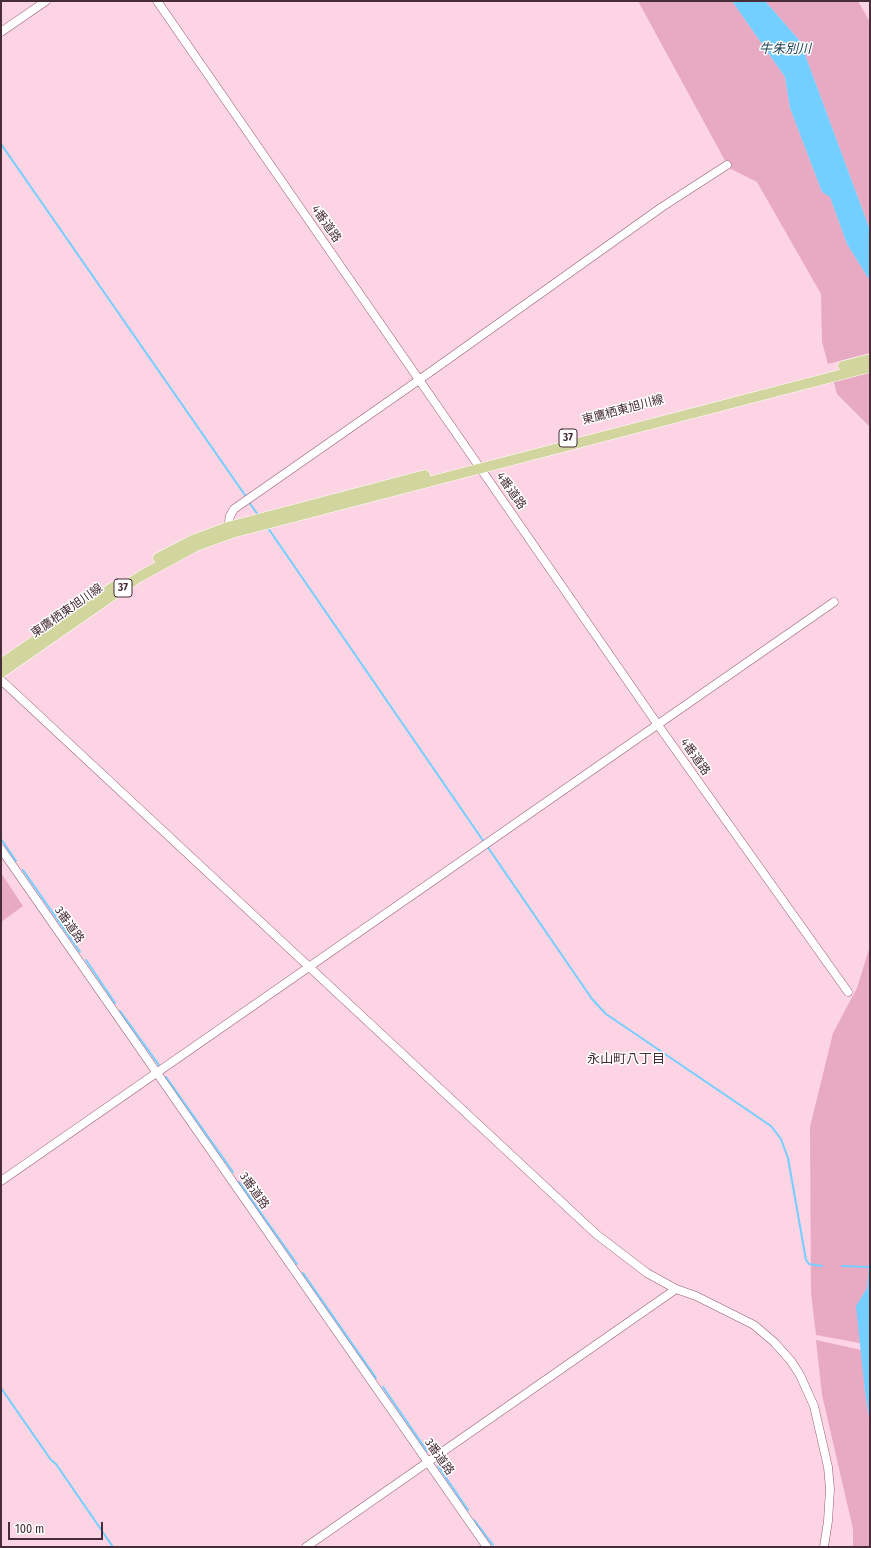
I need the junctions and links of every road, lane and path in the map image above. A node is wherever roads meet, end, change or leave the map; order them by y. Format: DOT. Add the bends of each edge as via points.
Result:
graph roads {
  1 [pos="46,1"];
  2 [pos="157,1"];
  3 [pos="1,32"];
  4 [pos="726,165"];
  5 [pos="870,359"];
  6 [pos="870,367"];
  7 [pos="419,380"];
  8 [pos="478,465"];
  9 [pos="229,530"];
  10 [pos="834,602"];
  11 [pos="1,664"];
  12 [pos="1,673"];
  13 [pos="1,680"];
  14 [pos="658,725"];
  15 [pos="1,849"];
  16 [pos="309,966"];
  17 [pos="848,992"];
  18 [pos="157,1073"];
  19 [pos="1,1181"];
  20 [pos="676,1289"];
  21 [pos="428,1462"];
  22 [pos="306,1547"];
  23 [pos="487,1547"];
  24 [pos="824,1547"];
  1 -- 3 [label="street"];
  2 -- 7 [label="street, 4番道路"];
  4 -- 7 [label="street" via="662,207"];
  5 -- 8 [label="main road, 東鷹栖東旭川線 / 37"];
  6 -- 8 [label="main road, 東鷹栖東旭川線 / 37"];
  7 -- 8 [label="street, 4番道路"];
  7 -- 9 [label="street" via="234,508 230,516"];
  8 -- 9 [label="main road, 東鷹栖東旭川線 / 37"];
  8 -- 14 [label="street, 4番道路"];
  9 -- 11 [label="main road, 東鷹栖東旭川線 / 37" via="193,540 164,554"];
  9 -- 12 [label="main road, 東鷹栖東旭川線 / 37" via="139,577"];
  10 -- 14 [label="street"];
  13 -- 16 [label="street"];
  14 -- 16 [label="street"];
  14 -- 17 [label="street, 4番道路"];
  15 -- 18 [label="street, 3番道路"];
  16 -- 18 [label="street"];
  16 -- 20 [label="street" via="596,1234 647,1273"];
  18 -- 19 [label="street"];
  18 -- 21 [label="street, 3番道路"];
  20 -- 21 [label="street"];
  20 -- 24 [label="street" via="696,1296 754,1325 774,1342 800,1374 814,1406 828,1467 830,1489"];
  21 -- 22 [label="street"];
  21 -- 23 [label="street, 3番道路"];
}
